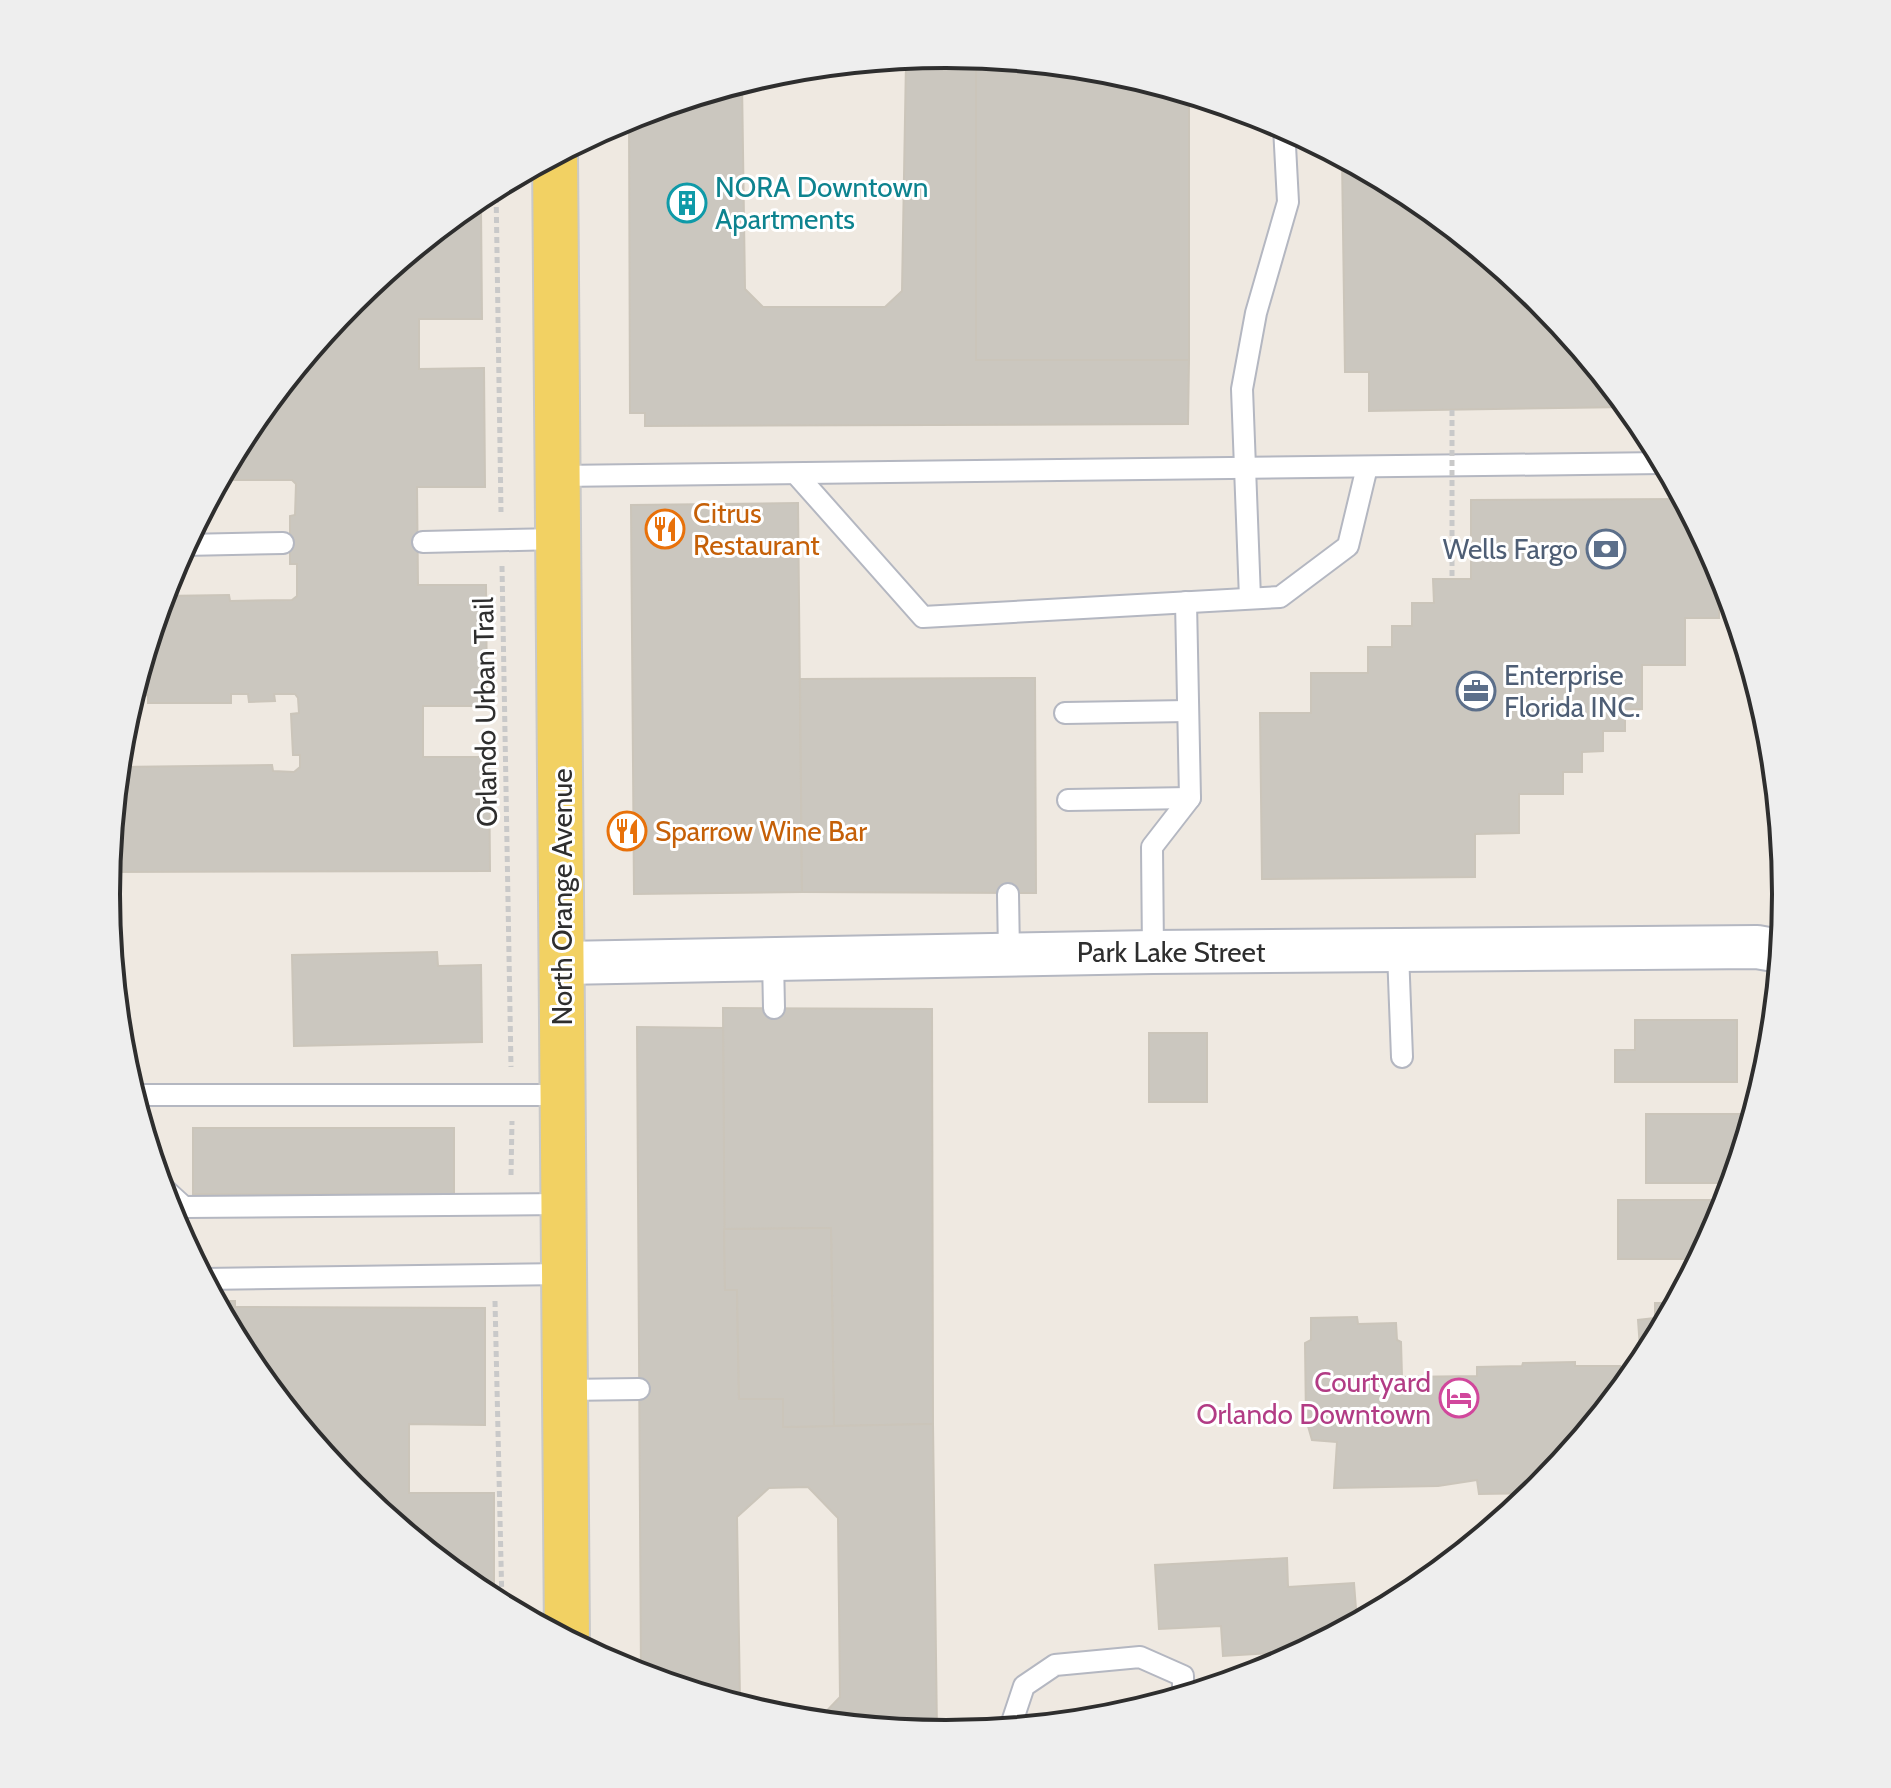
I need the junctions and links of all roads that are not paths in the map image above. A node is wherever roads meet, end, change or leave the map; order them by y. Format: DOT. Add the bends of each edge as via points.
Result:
graph roads {
  1 [pos="1285,141"];
  2 [pos="555,167"];
  3 [pos="1650,463"];
  4 [pos="1367,467"];
  5 [pos="1245,469"];
  6 [pos="797,475"];
  7 [pos="558,476"];
  8 [pos="559,539"];
  9 [pos="423,542"];
  10 [pos="283,543"];
  11 [pos="198,545"];
  12 [pos="1250,598"];
  13 [pos="1186,602"];
  14 [pos="1188,711"];
  15 [pos="1065,713"];
  16 [pos="1190,798"];
  17 [pos="1068,800"];
  18 [pos="1008,894"];
  19 [pos="1770,949"];
  20 [pos="1153,952"];
  21 [pos="1398,952"];
  22 [pos="1009,954"];
  23 [pos="773,959"];
  24 [pos="562,963"];
  25 [pos="774,1008"];
  26 [pos="1402,1057"];
  27 [pos="145,1095"];
  28 [pos="563,1095"];
  29 [pos="179,1203"];
  30 [pos="564,1204"];
  31 [pos="565,1274"];
  32 [pos="215,1279"];
  33 [pos="639,1389"];
  34 [pos="566,1390"];
  35 [pos="567,1628"];
  36 [pos="1183,1685"];
  37 [pos="1014,1717"];
  1 -- 5 [label="lane" via="1288,202 1256,313 1242,389"];
  2 -- 7 [label="main road, North Orange Avenue"];
  3 -- 4 [label="lane"];
  4 -- 5 [label="lane"];
  4 -- 12 [label="lane" via="1348,546 1280,597"];
  5 -- 6 [label="lane"];
  5 -- 12 [label="lane"];
  6 -- 7 [label="lane"];
  6 -- 13 [label="lane" via="923,617"];
  7 -- 8 [label="main road, North Orange Avenue"];
  8 -- 9 [label="lane"];
  8 -- 24 [label="main road, North Orange Avenue"];
  10 -- 11 [label="lane"];
  12 -- 13 [label="lane"];
  13 -- 14 [label="lane"];
  14 -- 15 [label="lane"];
  14 -- 16 [label="lane"];
  16 -- 17 [label="lane"];
  16 -- 20 [label="lane" via="1152,847"];
  18 -- 22 [label="lane"];
  19 -- 21 [label="street, Park Lake Street"];
  20 -- 21 [label="street, Park Lake Street"];
  20 -- 22 [label="street, Park Lake Street"];
  21 -- 26 [label="lane"];
  22 -- 23 [label="street, Park Lake Street"];
  23 -- 24 [label="street, Park Lake Street"];
  23 -- 25 [label="lane"];
  24 -- 28 [label="main road, North Orange Avenue"];
  27 -- 28 [label="lane"];
  28 -- 30 [label="main road, North Orange Avenue"];
  29 -- 30 [label="lane" via="184,1207"];
  30 -- 31 [label="main road, North Orange Avenue"];
  31 -- 32 [label="lane"];
  31 -- 34 [label="main road, North Orange Avenue"];
  33 -- 34 [label="lane"];
  34 -- 35 [label="main road, North Orange Avenue"];
  36 -- 37 [label="lane" via="1183,1676 1140,1657 1055,1665 1024,1686"];
}
